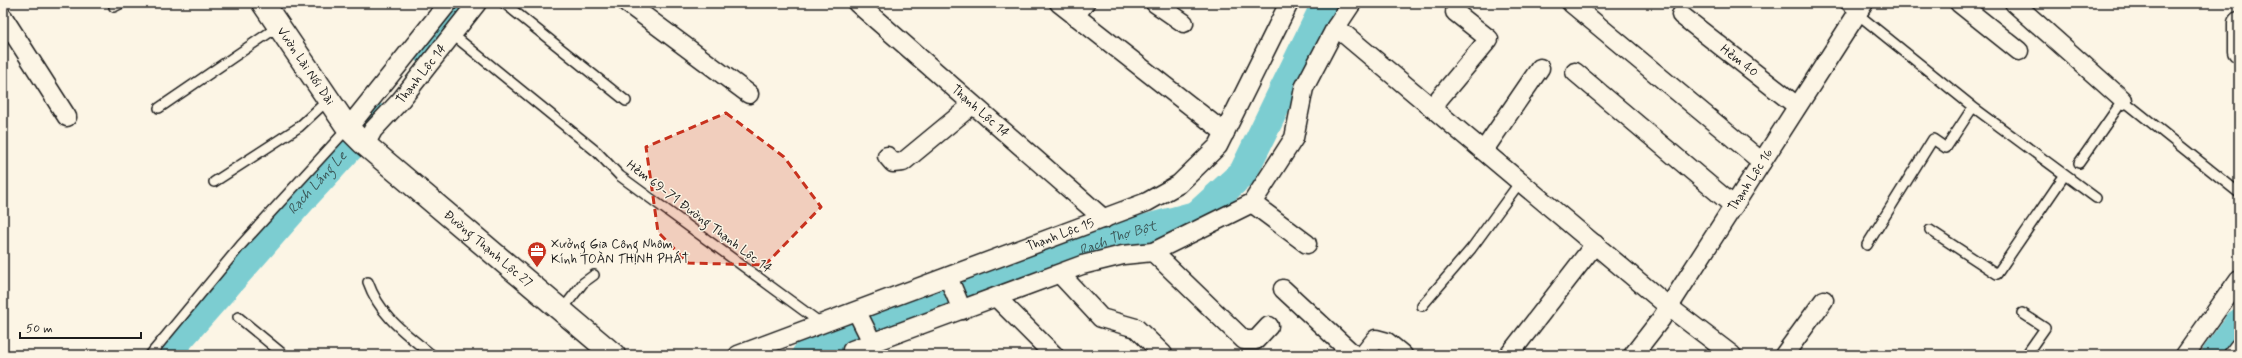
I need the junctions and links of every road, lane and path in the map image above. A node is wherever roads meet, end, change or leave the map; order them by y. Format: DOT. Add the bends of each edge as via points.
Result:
graph roads {
  1 [pos="448,3"];
  2 [pos="477,3"];
  3 [pos="504,3"];
  4 [pos="626,3"];
  5 [pos="857,3"];
  6 [pos="1058,3"];
  7 [pos="1155,3"];
  8 [pos="1289,3"];
  9 [pos="1352,3"];
  10 [pos="1571,3"];
  11 [pos="1959,3"];
  12 [pos="2014,3"];
  13 [pos="267,5"];
  14 [pos="1855,7"];
  15 [pos="875,9"];
  16 [pos="1080,9"];
  17 [pos="1455,12"];
  18 [pos="1681,15"];
  19 [pos="3,17"];
  20 [pos="2239,22"];
  21 [pos="1184,24"];
  22 [pos="279,26"];
  23 [pos="1336,27"];
  24 [pos="452,34"];
  25 [pos="2019,51"];
  26 [pos="2239,51"];
  27 [pos="1540,68"];
  28 [pos="1575,72"];
  29 [pos="749,94"];
  30 [pos="328,99"];
  31 [pos="2123,100"];
  32 [pos="626,102"];
  33 [pos="972,105"];
  34 [pos="1797,106"];
  35 [pos="1432,107"];
  36 [pos="1972,107"];
  37 [pos="159,108"];
  38 [pos="67,117"];
  39 [pos="1225,133"];
  40 [pos="358,138"];
  41 [pos="1484,150"];
  42 [pos="887,156"];
  43 [pos="1762,162"];
  44 [pos="2079,163"];
  45 [pos="2064,176"];
  46 [pos="214,182"];
  47 [pos="1520,182"];
  48 [pos="2239,193"];
  49 [pos="2096,198"];
  50 [pos="1252,204"];
  51 [pos="1734,206"];
  52 [pos="1104,219"];
  53 [pos="1930,230"];
  54 [pos="1308,244"];
  55 [pos="1595,244"];
  56 [pos="1867,245"];
  57 [pos="1152,252"];
  58 [pos="1060,274"];
  59 [pos="594,275"];
  60 [pos="948,277"];
  61 [pos="2239,279"];
  62 [pos="368,282"];
  63 [pos="1283,289"];
  64 [pos="996,297"];
  65 [pos="1824,300"];
  66 [pos="1422,306"];
  67 [pos="1669,306"];
  68 [pos="562,310"];
  69 [pos="962,310"];
  70 [pos="857,312"];
  71 [pos="2022,313"];
  72 [pos="238,318"];
  73 [pos="823,324"];
  74 [pos="1269,326"];
  75 [pos="873,344"];
  76 [pos="852,350"];
  77 [pos="1164,354"];
  78 [pos="150,355"];
  79 [pos="284,355"];
  80 [pos="432,355"];
  81 [pos="614,355"];
  82 [pos="738,355"];
  83 [pos="1054,355"];
  84 [pos="1354,355"];
  85 [pos="1362,355"];
  86 [pos="1403,355"];
  87 [pos="1509,355"];
  88 [pos="1633,355"];
  89 [pos="1732,355"];
  90 [pos="1784,355"];
  91 [pos="2026,355"];
  92 [pos="2185,355"];
  1 -- 40 [label="street, Thạnh Lộc 14"];
  2 -- 24 [label="street, Thạnh Lộc 14"];
  3 -- 32 [label="lane"];
  4 -- 29 [label="street"];
  5 -- 15 [label="street, Thạnh Lộc 14"];
  6 -- 16 [label="street"];
  7 -- 21 [label="street"];
  8 -- 39 [label="street, Thạnh Lộc 15"];
  9 -- 23 [label="street"];
  10 -- 43 [label="street"];
  11 -- 25 [label="street"];
  12 -- 31 [label="street"];
  13 -- 22 [label="street, Vườn Lài Nối Dài"];
  14 -- 34 [label="street, Thạnh Lộc 16"];
  14 -- 36 [label="lane"];
  15 -- 33 [label="street, Thạnh Lộc 14"];
  16 -- 39 [label="street"];
  17 -- 35 [label="street" via="1489,39"];
  18 -- 34 [label="street, Hẻm 40"];
  19 -- 38 [label="street"];
  20 -- 26 [label="street"];
  22 -- 30 [label="street, Vườn Lài Nối Dài"];
  22 -- 37 [label="lane"];
  23 -- 35 [label="street"];
  23 -- 50 [label="street" via="1304,88 1294,138"];
  24 -- 40 [label="street, Thạnh Lộc 14" via="400,101 373,130"];
  24 -- 73 [label="lane, Hẻm 69-71 Đường Thạnh Lộc 14" via="598,152 620,176"];
  27 -- 41 [label="street"];
  28 -- 51 [label="street"];
  30 -- 40 [label="street, Vườn Lài Nối Dài"];
  30 -- 46 [label="lane" via="299,127"];
  31 -- 44 [label="lane"];
  31 -- 48 [label="lane"];
  33 -- 42 [label="street" via="903,162 893,163"];
  33 -- 52 [label="street, Thạnh Lộc 14"];
  34 -- 43 [label="street, Thạnh Lộc 16"];
  35 -- 41 [label="street"];
  36 -- 45 [label="lane"];
  36 -- 56 [label="lane" via="1946,148 1933,139"];
  39 -- 52 [label="street, Thạnh Lộc 15" via="1218,146 1179,184 1147,202"];
  40 -- 68 [label="street, Đường Thạnh Lộc 27"];
  40 -- 78 [label="lane" via="241,245"];
  41 -- 47 [label="street"];
  43 -- 51 [label="street, Thạnh Lộc 16"];
  45 -- 49 [label="lane"];
  45 -- 53 [label="lane" via="1998,274"];
  47 -- 55 [label="street"];
  47 -- 66 [label="lane" via="1471,249"];
  50 -- 54 [label="street"];
  50 -- 57 [label="street"];
  51 -- 67 [label="street, Thạnh Lộc 16"];
  52 -- 60 [label="street, Thạnh Lộc 15"];
  55 -- 67 [label="street"];
  55 -- 87 [label="street"];
  57 -- 58 [label="street" via="1123,255 1082,265"];
  57 -- 74 [label="street" via="1244,340 1256,340"];
  58 -- 64 [label="street"];
  58 -- 77 [label="street" via="1101,318 1136,328"];
  59 -- 68 [label="lane" via="583,283"];
  60 -- 69 [label="street"];
  60 -- 70 [label="street, Thạnh Lộc 15"];
  61 -- 92 [label="street"];
  62 -- 80 [label="lane" via="374,299 392,322"];
  63 -- 84 [label="street"];
  64 -- 69 [label="street"];
  64 -- 83 [label="street"];
  65 -- 90 [label="street"];
  67 -- 88 [label="street, Thạnh Lộc 16"];
  67 -- 89 [label="street"];
  68 -- 81 [label="street, Đường Thạnh Lộc 27"];
  69 -- 75 [label="street"];
  70 -- 73 [label="street, Thạnh Lộc 15"];
  70 -- 75 [label="street"];
  71 -- 91 [label="lane" via="2044,328"];
  72 -- 79 [label="lane"];
  73 -- 82 [label="street, Thạnh Lộc 15"];
  75 -- 76 [label="street"];
  85 -- 86 [label="street" via="1376,339 1387,342"];
}
